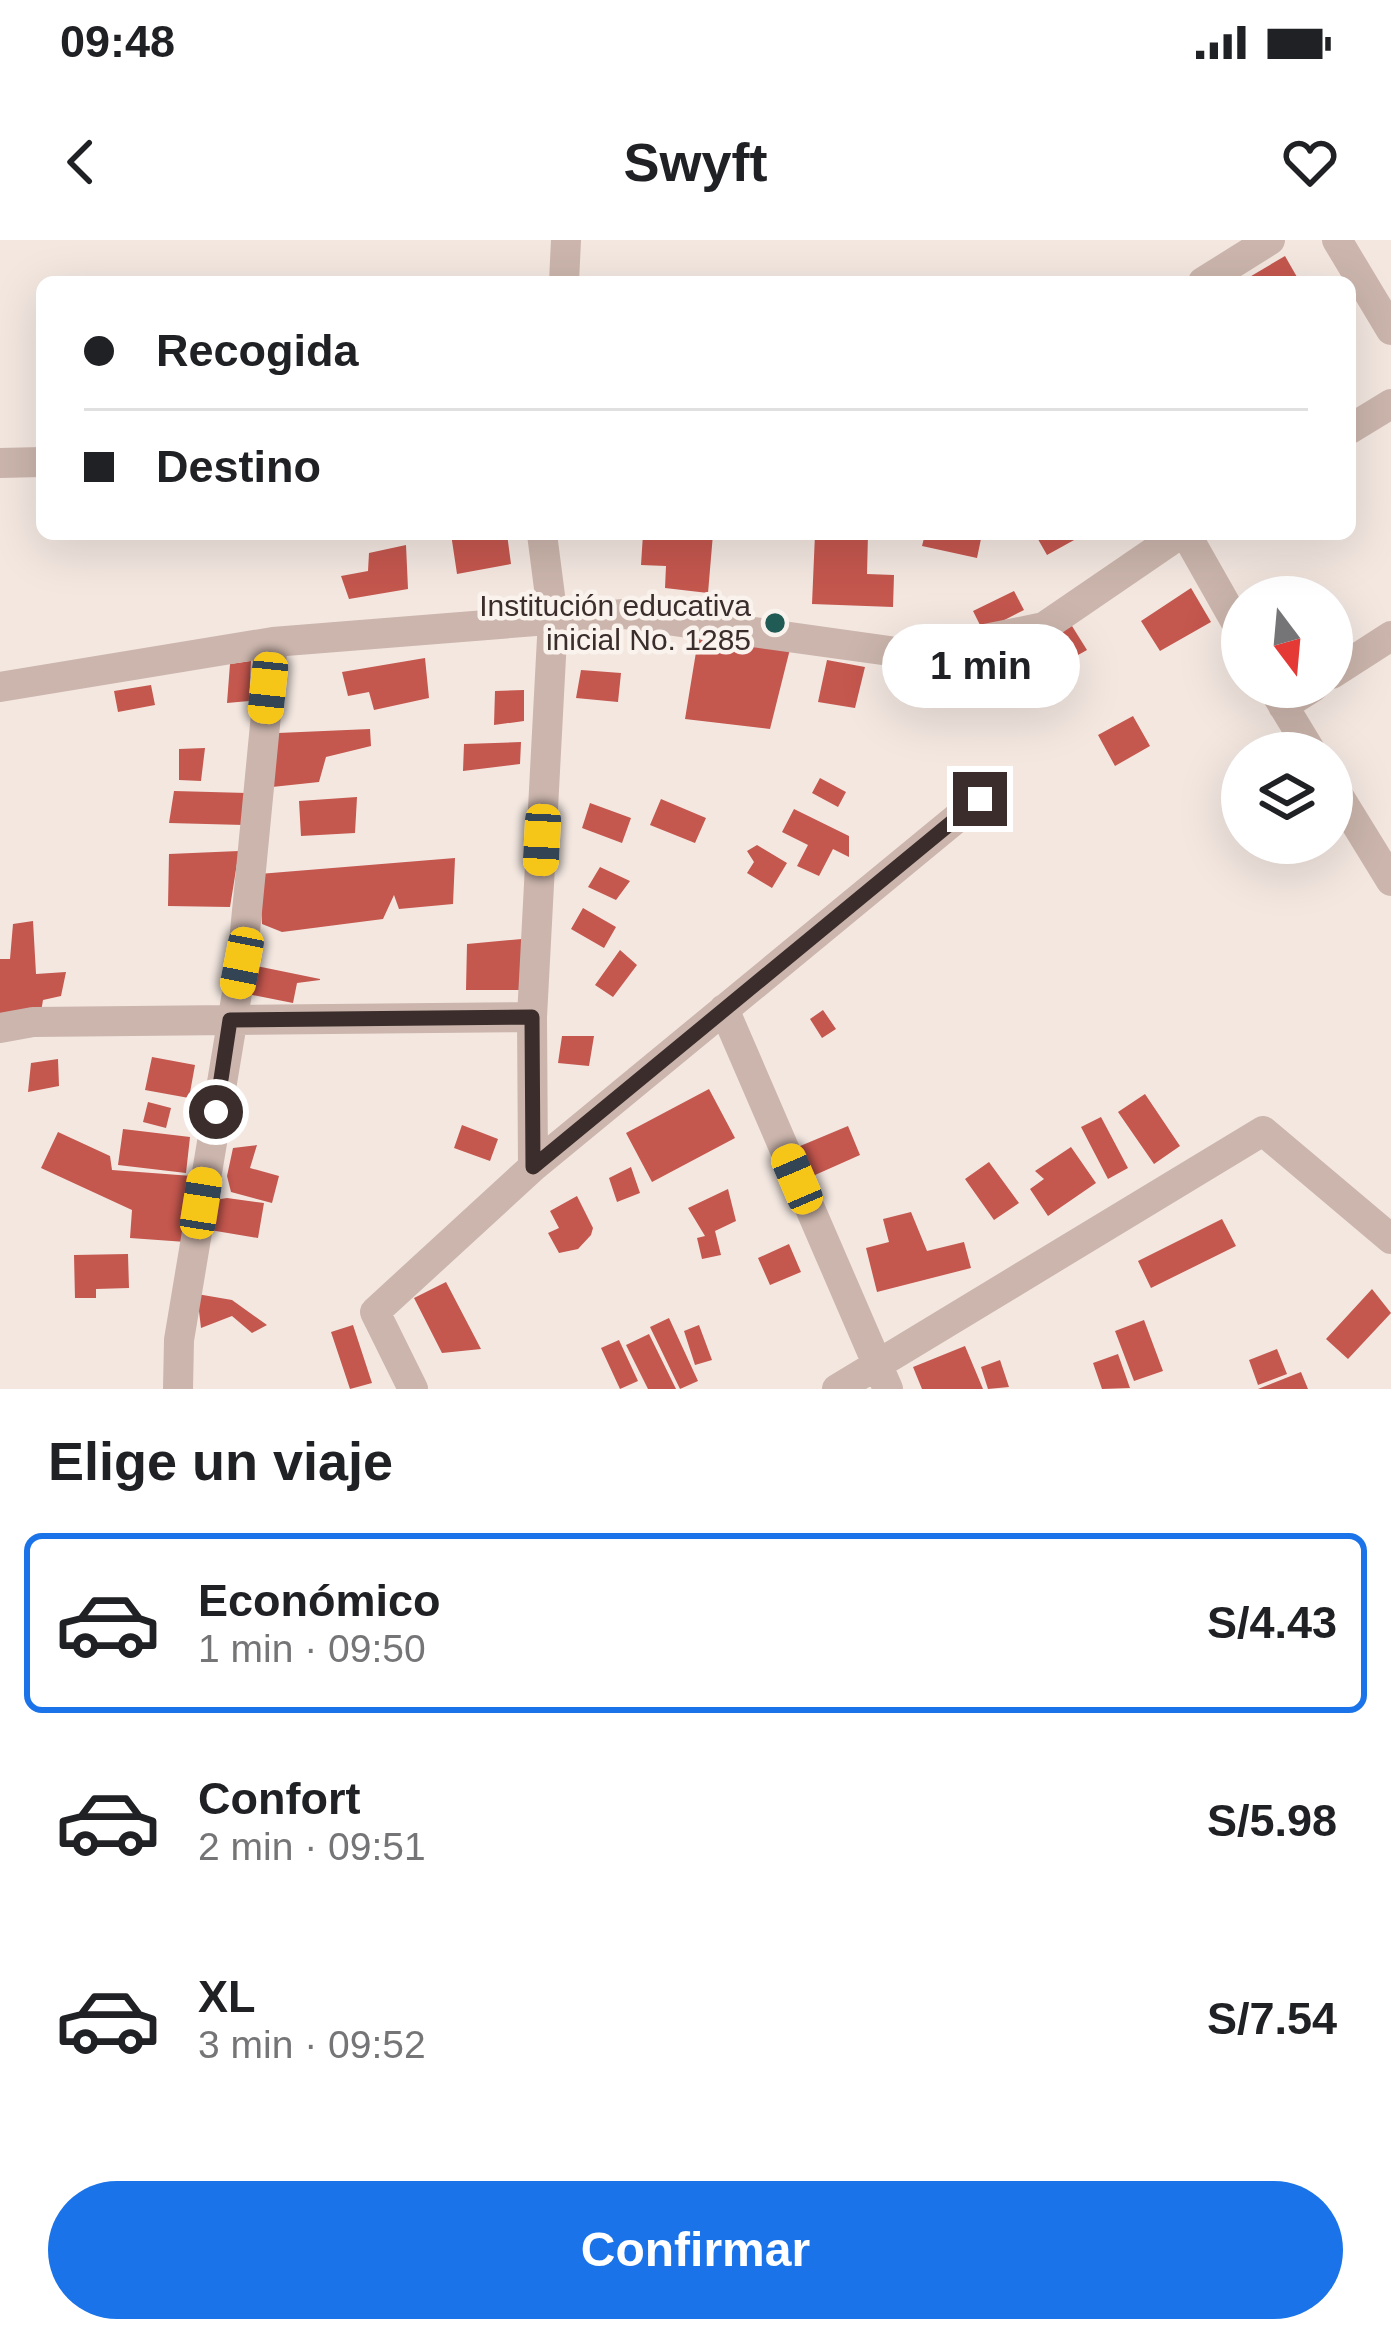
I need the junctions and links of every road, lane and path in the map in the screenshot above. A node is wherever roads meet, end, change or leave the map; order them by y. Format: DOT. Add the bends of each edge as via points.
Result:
graph roads {
  1 [pos="566,240"];
  2 [pos="1270,240"];
  3 [pos="1337,240"];
  4 [pos="564,276"];
  5 [pos="1213,276"];
  6 [pos="1391,330"];
  7 [pos="1391,404"];
  8 [pos="1356,425"];
  9 [pos="36,462"];
  10 [pos="0,463"];
  11 [pos="543,540"];
  12 [pos="1174,540"];
  13 [pos="1187,540"];
  14 [pos="1221,598"];
  15 [pos="553,619"];
  16 [pos="1391,636"];
  17 [pos="273,642"];
  18 [pos="1353,660"];
  19 [pos="0,687"];
  20 [pos="980,799"];
  21 [pos="1353,819"];
  22 [pos="1391,880"];
  23 [pos="724,1009"];
  24 [pos="532,1017"];
  25 [pos="230,1020"];
  26 [pos="0,1028"];
  27 [pos="533,1167"];
  28 [pos="1391,1239"];
  29 [pos="883,1378"];
  30 [pos="178,1389"];
  31 [pos="412,1389"];
  32 [pos="837,1389"];
  1 -- 4 [label="street"];
  2 -- 5 [label="street"];
  3 -- 6 [label="street"];
  7 -- 8 [label="street"];
  9 -- 10 [label="street"];
  11 -- 15 [label="street"];
  12 -- 15 [label="street" via="1044,627 911,654 624,614"];
  13 -- 14 [label="street"];
  15 -- 17 [label="street"];
  15 -- 24 [label="street"];
  16 -- 18 [label="street"];
  17 -- 19 [label="street"];
  17 -- 25 [label="street"];
  20 -- 23 [label="street"];
  21 -- 22 [label="street"];
  23 -- 27 [label="street"];
  23 -- 29 [label="street"];
  24 -- 25 [label="street"];
  24 -- 27 [label="street"];
  25 -- 26 [label="street"];
  25 -- 30 [label="street"];
  27 -- 31 [label="street" via="374,1312"];
  28 -- 29 [label="street" via="1263,1131"];
  29 -- 32 [label="street"];
}
